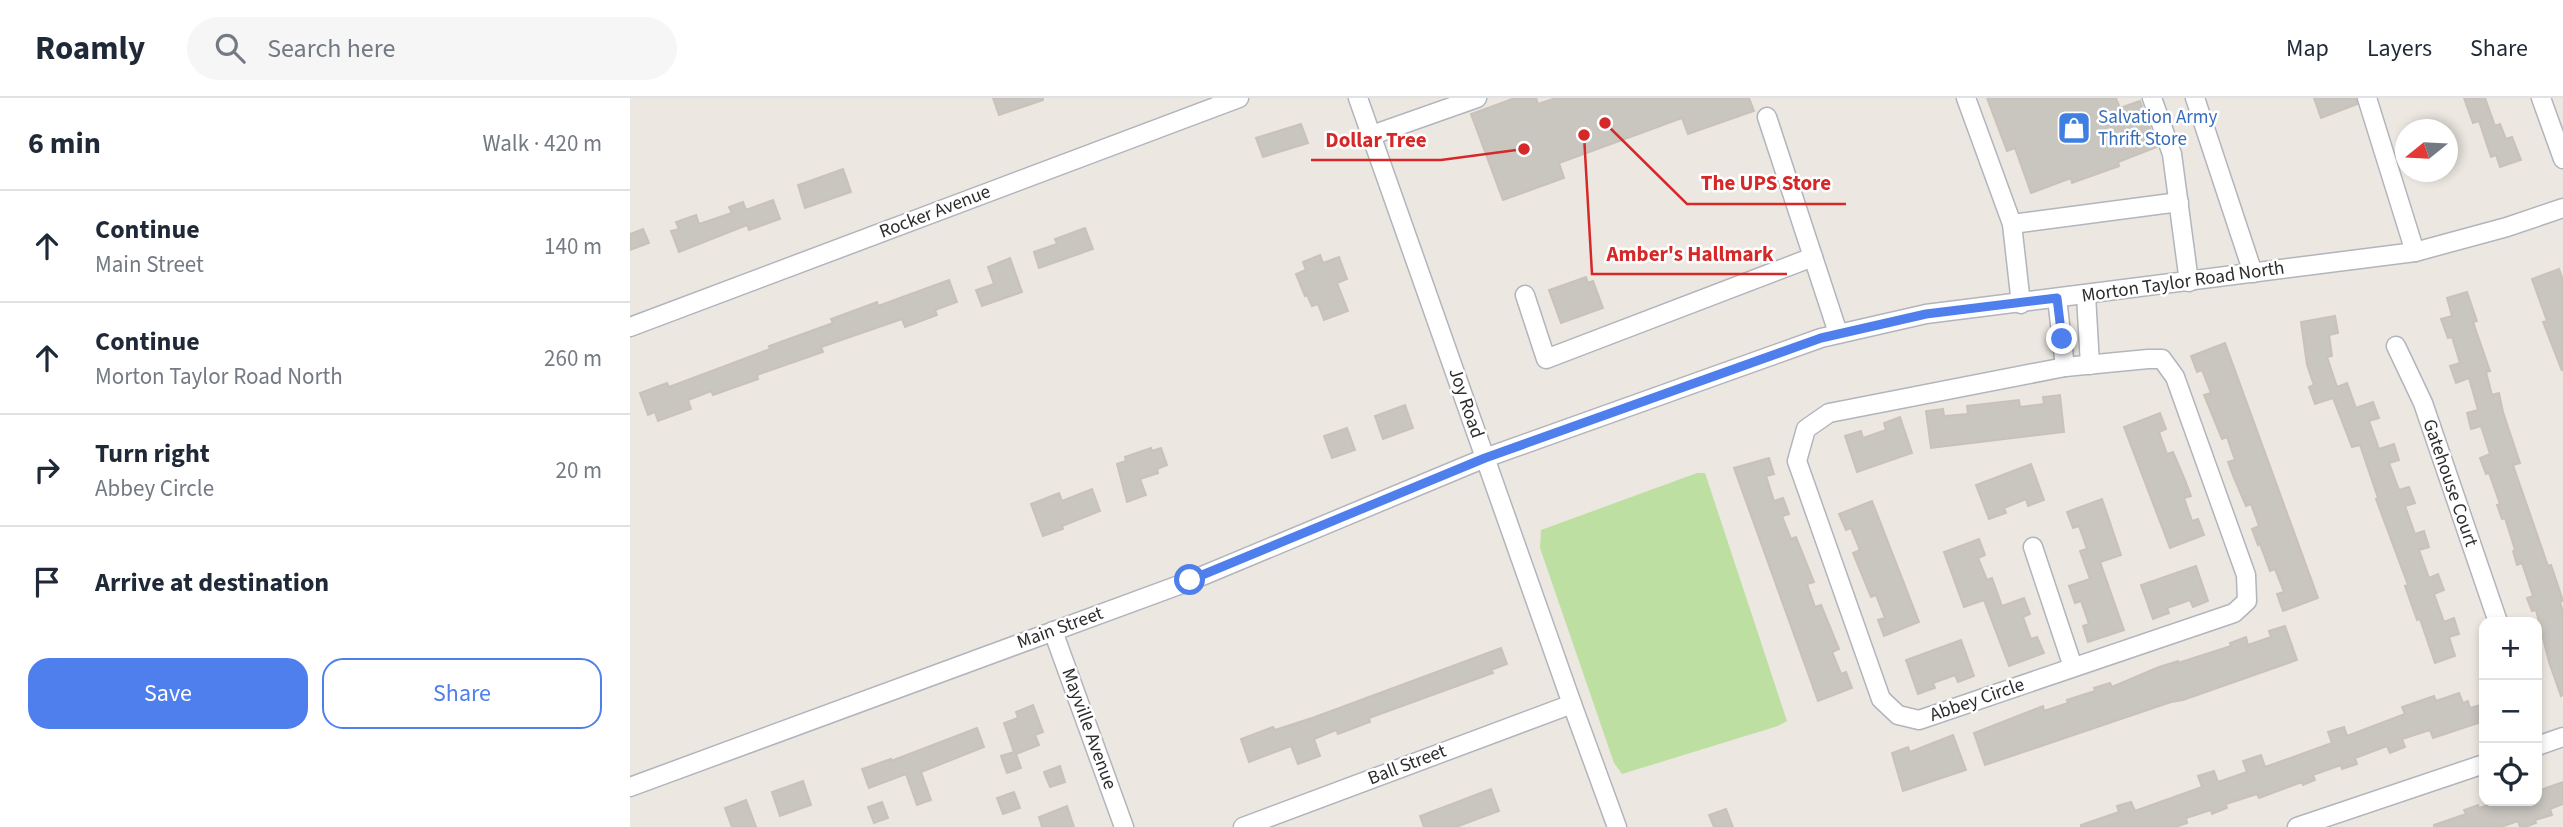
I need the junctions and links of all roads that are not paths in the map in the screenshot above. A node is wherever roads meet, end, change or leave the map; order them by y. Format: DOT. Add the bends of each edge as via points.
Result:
graph roads {
  1 [pos="1239,98"];
  2 [pos="1358,98"];
  3 [pos="1478,98"];
  4 [pos="1966,98"];
  5 [pos="2152,98"];
  6 [pos="2195,98"];
  7 [pos="2367,98"];
  8 [pos="2541,98"];
  9 [pos="1767,117"];
  10 [pos="1371,135"];
  11 [pos="2563,159"];
  12 [pos="2179,202"];
  13 [pos="2563,208"];
  14 [pos="2012,224"];
  15 [pos="2415,252"];
  16 [pos="1813,257"];
  17 [pos="2253,273"];
  18 [pos="2189,282"];
  19 [pos="1525,295"];
  20 [pos="2087,295"];
  21 [pos="2057,298"];
  22 [pos="2021,304"];
  23 [pos="630,327"];
  24 [pos="1838,334"];
  25 [pos="2396,346"];
  26 [pos="2090,365"];
  27 [pos="2065,367"];
  28 [pos="1485,458"];
  29 [pos="2033,548"];
  30 [pos="2496,617"];
  31 [pos="1053,631"];
  32 [pos="2073,667"];
  33 [pos="1572,704"];
  34 [pos="2563,737"];
  35 [pos="2542,742"];
  36 [pos="2479,766"];
  37 [pos="630,787"];
  38 [pos="1124,827"];
  39 [pos="1243,827"];
  40 [pos="1617,827"];
  41 [pos="2297,827"];
  1 -- 23 [label="street, Rocker Avenue"];
  2 -- 10 [label="street, Joy Road"];
  3 -- 10 [label="street"];
  4 -- 14 [label="street"];
  5 -- 12 [label="street" via="2172,154"];
  6 -- 17 [label="street"];
  7 -- 15 [label="street"];
  8 -- 11 [label="street"];
  9 -- 16 [label="street"];
  10 -- 28 [label="street, Joy Road"];
  12 -- 14 [label="street"];
  12 -- 18 [label="street"];
  13 -- 15 [label="street, Morton Taylor Road North"];
  14 -- 22 [label="street"];
  15 -- 17 [label="street, Morton Taylor Road North"];
  16 -- 19 [label="street" via="1546,359"];
  16 -- 24 [label="street"];
  17 -- 18 [label="street, Morton Taylor Road North"];
  18 -- 20 [label="street, Morton Taylor Road North"];
  20 -- 21 [label="street, Morton Taylor Road North"];
  20 -- 26 [label="street"];
  21 -- 22 [label="street, Morton Taylor Road North"];
  21 -- 27 [label="street"];
  22 -- 24 [label="street, Morton Taylor Road North" via="1926,314"];
  24 -- 28 [label="street, Morton Taylor Road North"];
  25 -- 30 [label="street, Gatehouse Court" via="2424,403"];
  26 -- 27 [label="street, Abbey Circle"];
  26 -- 32 [label="street, Abbey Circle" via="2162,359 2175,377 2246,575 2247,601 2234,613"];
  27 -- 32 [label="street, Abbey Circle" via="1829,412 1806,429 1797,461 1881,699 1898,715 1919,720"];
  28 -- 31 [label="street, Main Street" via="1190,580"];
  28 -- 33 [label="street, Joy Road"];
  29 -- 32 [label="street"];
  31 -- 37 [label="street, Main Street"];
  31 -- 38 [label="street, Mayville Avenue"];
  33 -- 39 [label="street, Ball Street"];
  33 -- 40 [label="street, Joy Road"];
  34 -- 35 [label="street"];
  36 -- 41 [label="street"];
}
